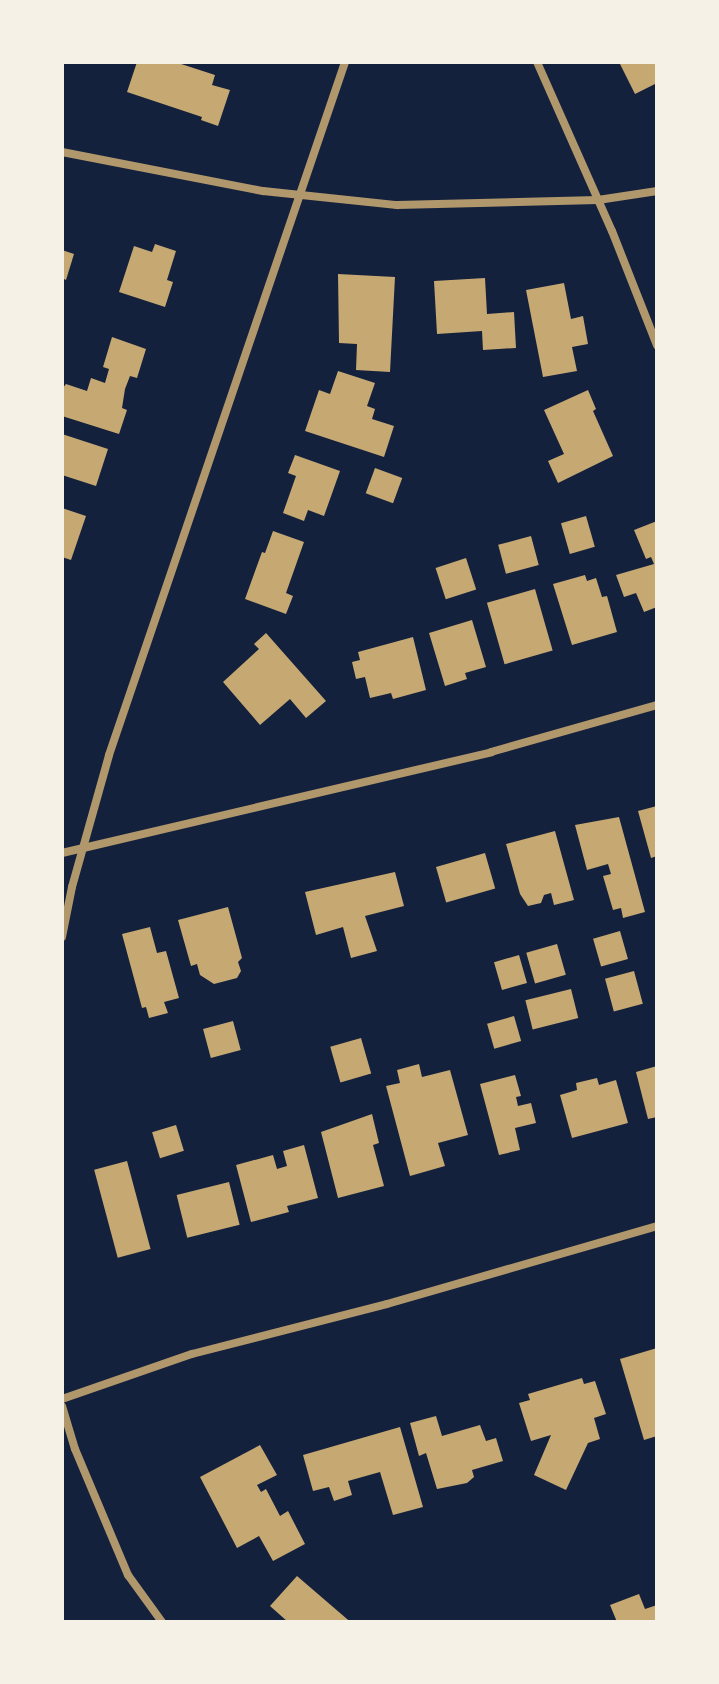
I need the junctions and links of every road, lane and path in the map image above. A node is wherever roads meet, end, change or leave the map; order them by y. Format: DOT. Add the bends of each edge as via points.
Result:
graph roads {
  1 [pos="345,62"];
  2 [pos="537,62"];
  3 [pos="62,152"];
  4 [pos="657,191"];
  5 [pos="297,195"];
  6 [pos="598,200"];
  7 [pos="657,345"];
  8 [pos="657,705"];
  9 [pos="83,846"];
  10 [pos="62,853"];
  11 [pos="62,937"];
  12 [pos="657,1226"];
  13 [pos="62,1399"];
  14 [pos="62,1406"];
  15 [pos="162,1622"];
  1 -- 5 [label="street"];
  2 -- 6 [label="street"];
  3 -- 5 [label="street"];
  4 -- 6 [label="street"];
  5 -- 6 [label="street" via="453,207"];
  5 -- 9 [label="street"];
  6 -- 7 [label="street"];
  8 -- 9 [label="street" via="491,752"];
  9 -- 10 [label="street"];
  9 -- 11 [label="street"];
  12 -- 13 [label="street" via="387,1304 207,1349"];
  14 -- 15 [label="street" via="122,1561"];
}
